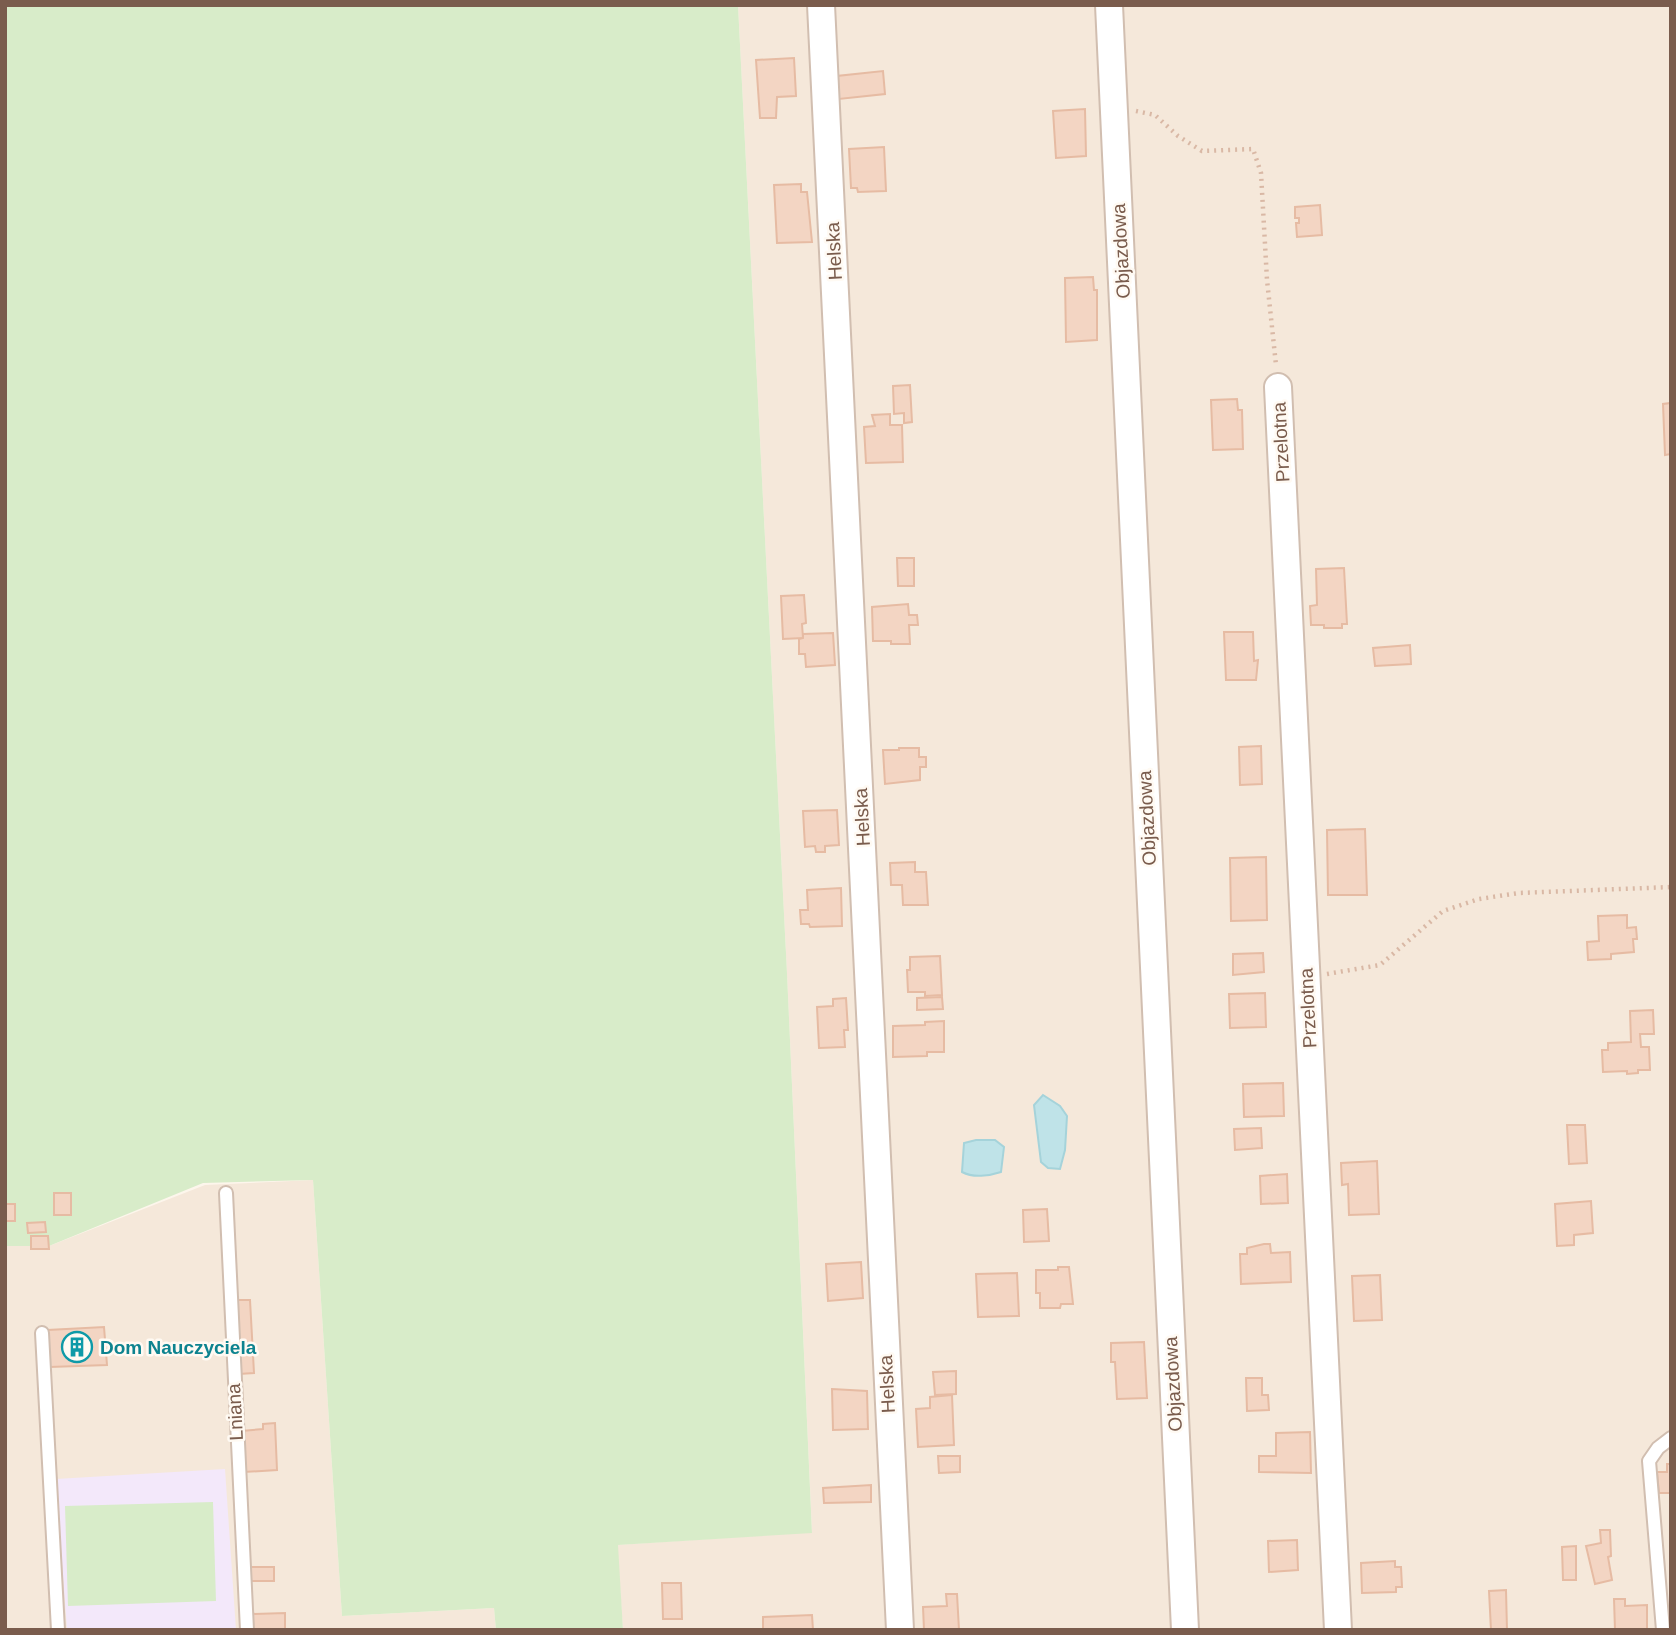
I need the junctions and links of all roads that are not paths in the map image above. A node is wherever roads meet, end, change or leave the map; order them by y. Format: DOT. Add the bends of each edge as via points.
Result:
graph roads {
  1 [pos="821,5"];
  2 [pos="1109,5"];
  3 [pos="1278,387"];
  4 [pos="226,1193"];
  5 [pos="42,1333"];
  6 [pos="1671,1438"];
  7 [pos="58,1630"];
  8 [pos="247,1630"];
  9 [pos="900,1630"];
  10 [pos="1185,1630"];
  11 [pos="1338,1630"];
  12 [pos="1663,1630"];
  1 -- 9 [label="street, Helska"];
  2 -- 10 [label="street, Objazdowa"];
  3 -- 11 [label="street, Przelotna"];
  4 -- 8 [label="lane, Lniana"];
  5 -- 7 [label="lane"];
  6 -- 12 [label="lane" via="1649,1461"];
}
